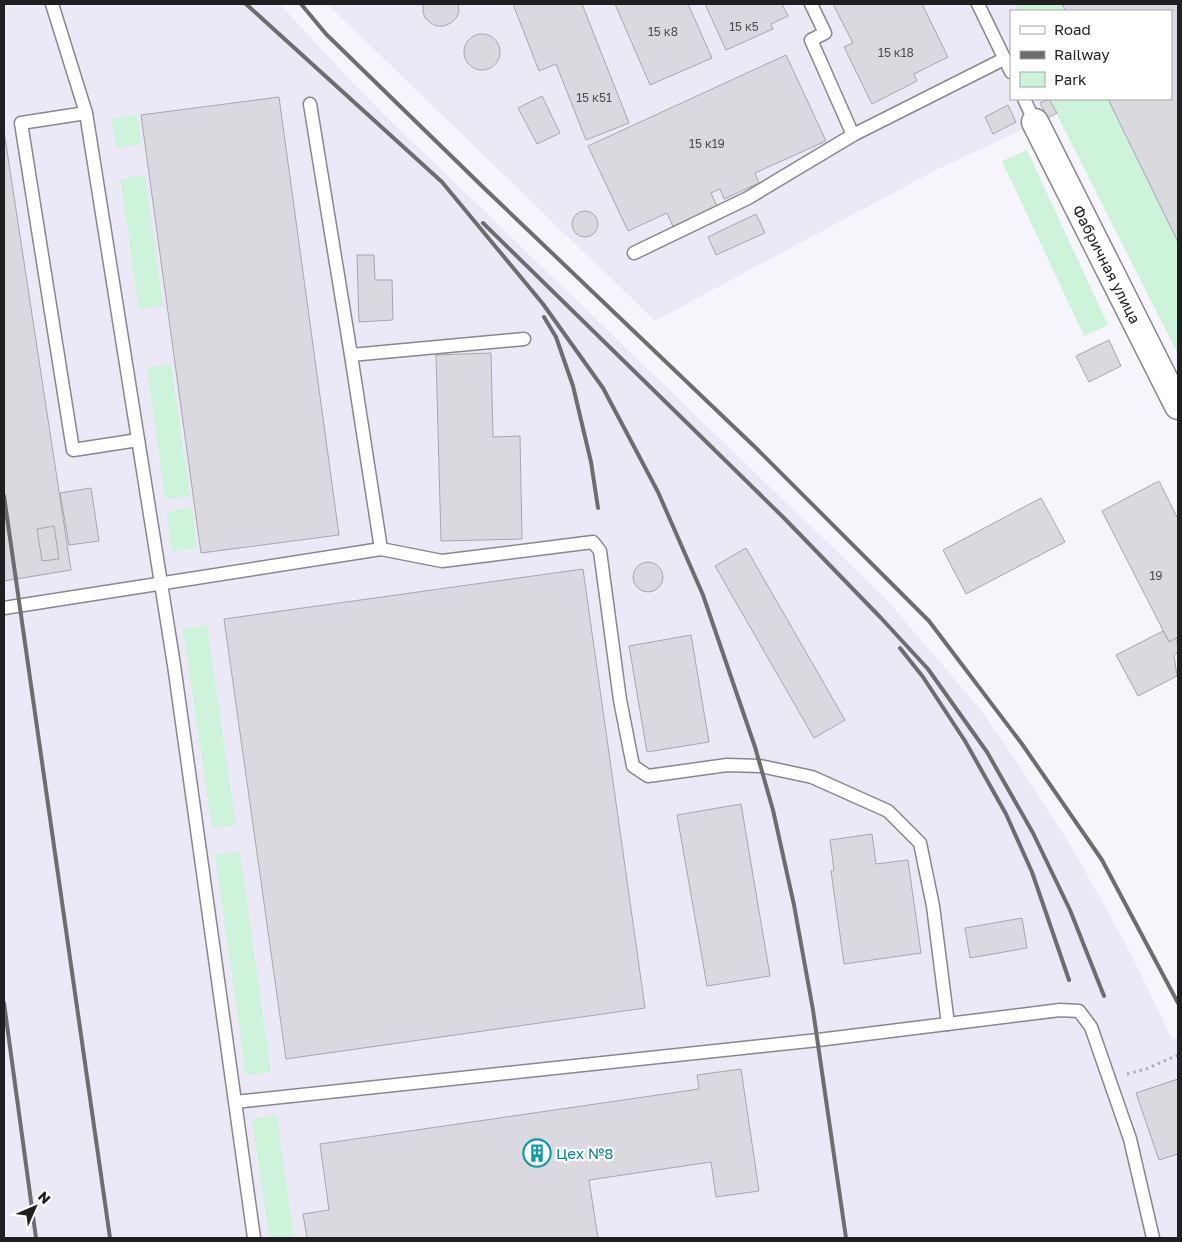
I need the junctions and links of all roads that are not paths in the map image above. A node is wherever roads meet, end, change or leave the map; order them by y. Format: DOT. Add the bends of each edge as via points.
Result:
graph roads {
  1 [pos="52,4"];
  2 [pos="811,4"];
  3 [pos="978,4"];
  4 [pos="1004,59"];
  5 [pos="1010,70"];
  6 [pos="1024,100"];
  7 [pos="310,104"];
  8 [pos="86,113"];
  9 [pos="1035,122"];
  10 [pos="853,135"];
  11 [pos="634,253"];
  12 [pos="524,339"];
  13 [pos="351,355"];
  14 [pos="1178,406"];
  15 [pos="138,440"];
  16 [pos="381,549"];
  17 [pos="160,583"];
  18 [pos="4,608"];
  19 [pos="948,1024"];
  20 [pos="235,1102"];
  21 [pos="254,1238"];
  22 [pos="1153,1238"];
  1 -- 8 [label="lane"];
  2 -- 10 [label="lane" via="825,33 811,40"];
  3 -- 4 [label="lane"];
  4 -- 5 [label="lane"];
  4 -- 10 [label="lane"];
  6 -- 9 [label="lane"];
  7 -- 13 [label="lane"];
  8 -- 15 [label="lane"];
  8 -- 15 [label="lane" via="21,123 73,450"];
  9 -- 14 [label="street, Фабричная улица"];
  10 -- 11 [label="lane" via="748,198"];
  12 -- 13 [label="lane"];
  13 -- 16 [label="lane"];
  15 -- 17 [label="lane"];
  16 -- 17 [label="lane"];
  16 -- 19 [label="lane" via="442,561 593,542 600,551 620,700 633,766 648,776 726,765 760,766 812,777 888,811 920,843 933,906"];
  17 -- 18 [label="lane"];
  17 -- 20 [label="lane"];
  19 -- 20 [label="lane"];
  19 -- 22 [label="lane" via="1060,1010 1079,1011 1091,1027 1130,1139"];
  20 -- 21 [label="lane"];
}
